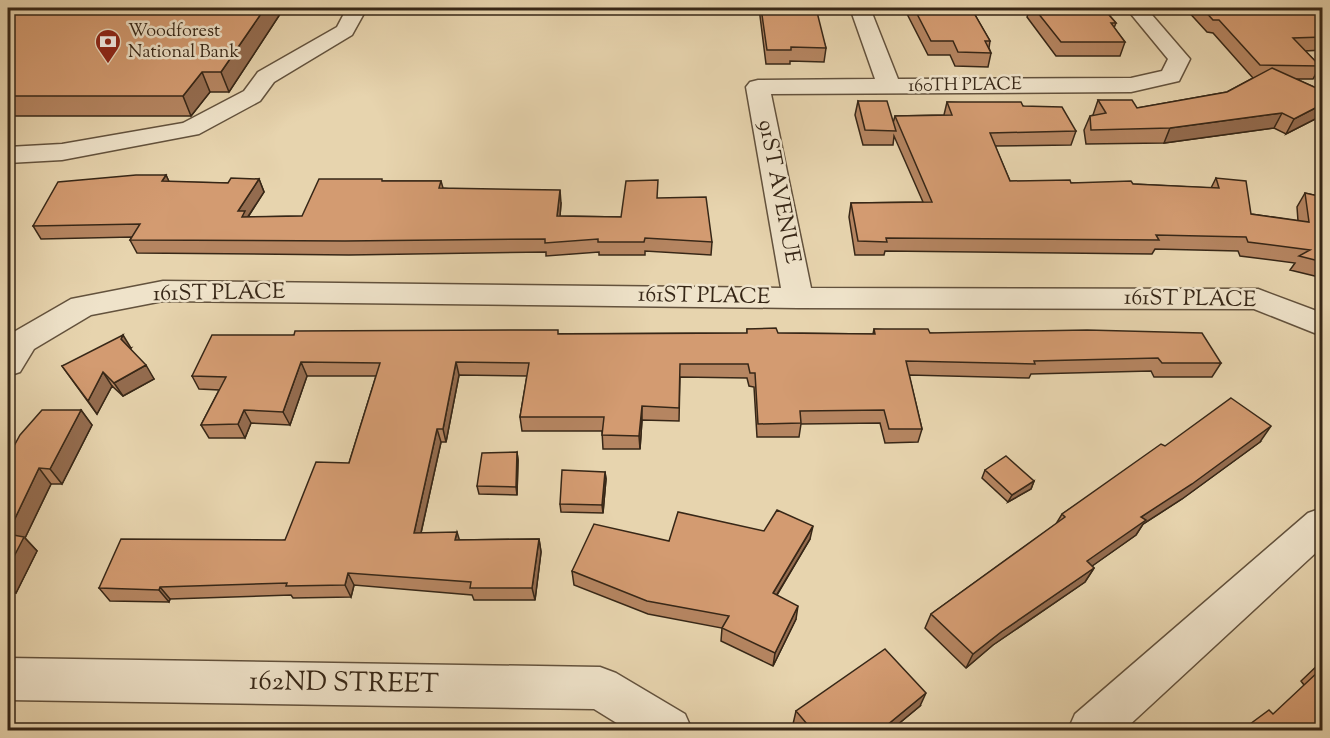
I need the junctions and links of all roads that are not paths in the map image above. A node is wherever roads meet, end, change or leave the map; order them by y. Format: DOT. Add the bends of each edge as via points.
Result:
graph roads {
  1 [pos="357,8"];
  2 [pos="860,8"];
  3 [pos="1136,8"];
  4 [pos="758,87"];
  5 [pos="889,87"];
  6 [pos="8,155"];
  7 [pos="798,298"];
  8 [pos="1323,325"];
  9 [pos="8,364"];
  10 [pos="1323,524"];
  11 [pos="8,679"];
  12 [pos="669,730"];
  13 [pos="1091,730"];
  1 -- 6 [label="street" via="345,32 266,77 252,96 190,129 62,152"];
  2 -- 5 [label="street"];
  3 -- 5 [label="street, 160TH PLACE" via="1179,59 1171,76 1131,85"];
  4 -- 5 [label="street, 160TH PLACE"];
  4 -- 7 [label="street, 91ST AVENUE"];
  7 -- 8 [label="street, 161ST PLACE" via="1258,298"];
  7 -- 9 [label="street, 161ST PLACE" via="163,291 82,306 23,341"];
  10 -- 13 [label="street"];
  11 -- 12 [label="street, 162ND STREET" via="600,688"];
}
